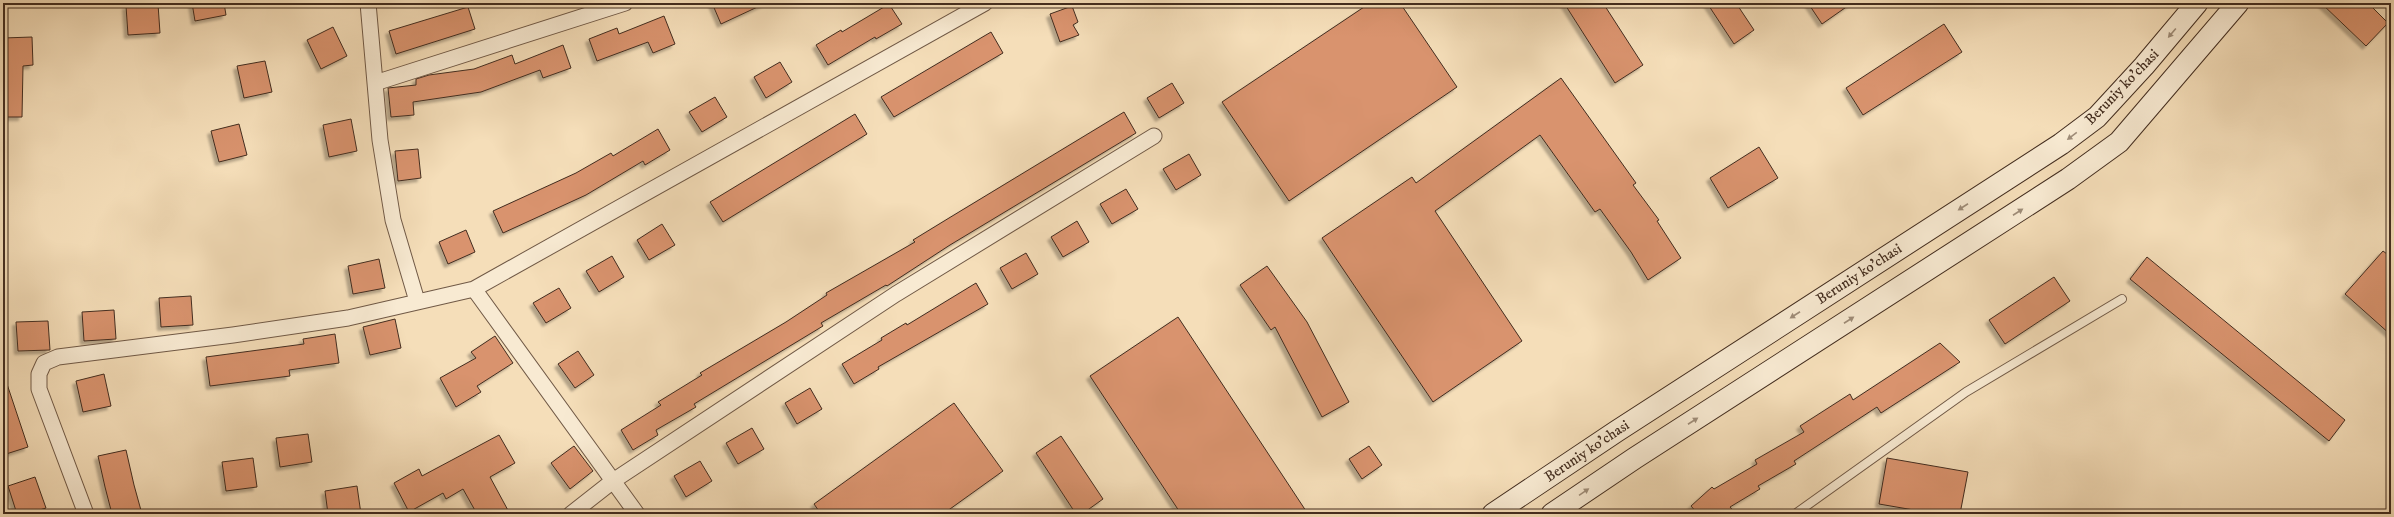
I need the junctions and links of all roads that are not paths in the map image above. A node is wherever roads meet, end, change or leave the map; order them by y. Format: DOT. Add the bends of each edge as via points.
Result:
graph roads {
  1 [pos="368,3"];
  2 [pos="624,3"];
  3 [pos="985,3"];
  4 [pos="2197,3"];
  5 [pos="2238,3"];
  6 [pos="375,83"];
  7 [pos="1154,136"];
  8 [pos="474,289"];
  9 [pos="2122,299"];
  10 [pos="417,301"];
  11 [pos="1617,431"];
  12 [pos="1635,458"];
  13 [pos="613,481"];
  14 [pos="86,514"];
  15 [pos="571,514"];
  16 [pos="637,514"];
  17 [pos="1493,514"];
  18 [pos="1552,514"];
  19 [pos="1795,514"];
  1 -- 6 [label="street"];
  2 -- 6 [label="street"];
  3 -- 8 [label="street"];
  4 -- 11 [label="main road, Beruniy ko'chasi, one-way" via="2097,117 2061,144"];
  12 -- 5 [label="main road, Beruniy ko'chasi, one-way" via="2068,179 2119,142"];
  6 -- 10 [label="street" via="380,140 393,220"];
  7 -- 13 [label="street" via="896,294"];
  8 -- 10 [label="street"];
  8 -- 13 [label="street"];
  9 -- 19 [label="lane" via="1966,392"];
  10 -- 14 [label="street" via="348,318 58,357 44,363 39,374 38,390"];
  11 -- 12 [label="main road"];
  11 -- 17 [label="main road, Beruniy ko'chasi"];
  18 -- 12 [label="main road, Beruniy ko'chasi, one-way"];
  13 -- 15 [label="street"];
  13 -- 16 [label="street"];
}
